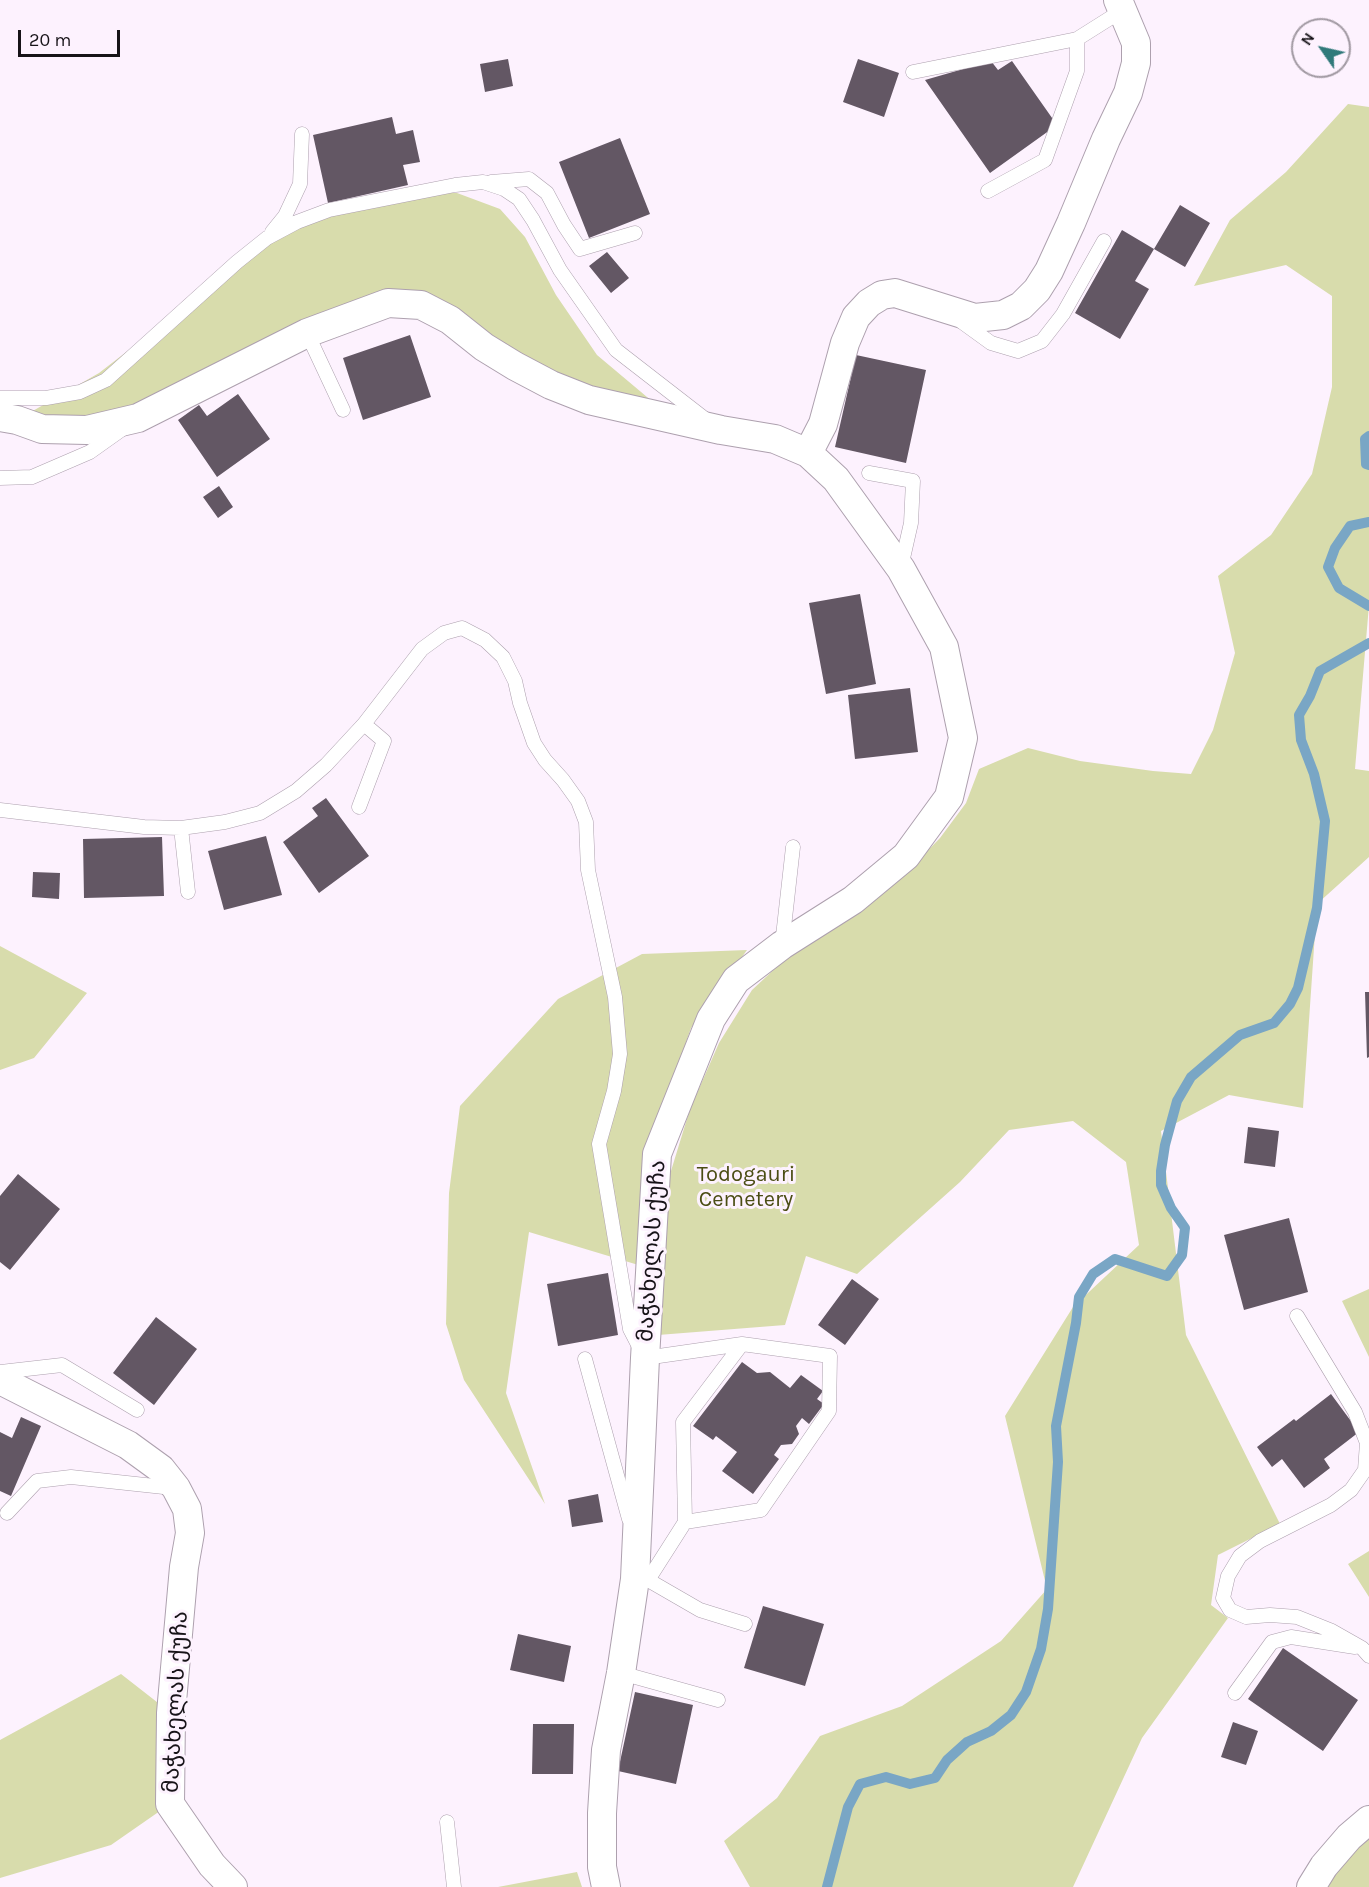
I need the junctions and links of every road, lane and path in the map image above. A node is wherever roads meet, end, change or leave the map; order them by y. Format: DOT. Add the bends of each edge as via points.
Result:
graph roads {
  1 [pos="1120,5"];
  2 [pos="1077,39"];
  3 [pos="913,72"];
  4 [pos="302,135"];
  5 [pos="483,182"];
  6 [pos="988,191"];
  7 [pos="635,232"];
  8 [pos="267,238"];
  9 [pos="1104,241"];
  10 [pos="944,309"];
  11 [pos="307,333"];
  12 [pos="0,398"];
  13 [pos="343,410"];
  14 [pos="0,417"];
  15 [pos="138,418"];
  16 [pos="721,430"];
  17 [pos="808,453"];
  18 [pos="869,473"];
  19 [pos="0,478"];
  20 [pos="901,568"];
  21 [pos="364,724"];
  22 [pos="359,807"];
  23 [pos="0,810"];
  24 [pos="181,828"];
  25 [pos="793,847"];
  26 [pos="189,892"];
  27 [pos="782,945"];
  28 [pos="1298,1316"];
  29 [pos="742,1344"];
  30 [pos="645,1358"];
  31 [pos="585,1359"];
  32 [pos="0,1372"];
  33 [pos="0,1380"];
  34 [pos="137,1410"];
  35 [pos="176,1488"];
  36 [pos="7,1513"];
  37 [pos="685,1522"];
  38 [pos="637,1550"];
  39 [pos="641,1580"];
  40 [pos="745,1624"];
  41 [pos="1366,1652"];
  42 [pos="621,1673"];
  43 [pos="1235,1693"];
  44 [pos="718,1700"];
  45 [pos="1369,1820"];
  46 [pos="447,1822"];
  47 [pos="233,1887"];
  48 [pos="454,1887"];
  49 [pos="606,1887"];
  50 [pos="1311,1887"];
  1 -- 2 [label="lane"];
  1 -- 10 [label="street" via="1136,43 1136,63 1128,93 1049,271 1021,306 1003,315 975,318"];
  2 -- 3 [label="lane"];
  2 -- 6 [label="lane" via="1077,71 1045,160"];
  4 -- 8 [label="lane" via="300,184 285,216"];
  5 -- 7 [label="lane" via="529,179 547,193 580,249"];
  5 -- 8 [label="lane" via="329,210"];
  5 -- 16 [label="lane" via="519,199 560,270 616,350"];
  8 -- 12 [label="lane" via="106,380 81,392 46,398"];
  9 -- 10 [label="lane" via="1063,314 1042,341 1026,348 1018,351 991,344"];
  10 -- 17 [label="street" via="895,293 869,303 856,317 845,343 823,424"];
  11 -- 13 [label="lane"];
  11 -- 15 [label="street, მაჭახელას ქუჩა"];
  11 -- 16 [label="street, მაჭახელას ქუჩა" via="388,303 421,305 551,385 589,400"];
  14 -- 15 [label="street, მაჭახელას ქუჩა" via="42,429 87,430"];
  15 -- 19 [label="lane" via="90,452 32,477"];
  16 -- 17 [label="street, მაჭახელას ქუჩა" via="775,439"];
  17 -- 20 [label="street, მაჭახელას ქუჩა" via="836,479"];
  18 -- 20 [label="lane" via="914,481 911,523"];
  20 -- 27 [label="street, მაჭახელას ქუჩა" via="944,647 963,738 949,797 906,856 853,900"];
  21 -- 22 [label="lane" via="384,741"];
  21 -- 24 [label="lane" via="304,784 260,813"];
  21 -- 30 [label="lane" via="422,649 444,633 462,628 485,640 502,657 515,681 534,743 578,801 586,822 588,870 615,997 620,1054 599,1144 630,1329"];
  23 -- 24 [label="lane"];
  24 -- 26 [label="lane"];
  25 -- 27 [label="lane"];
  27 -- 30 [label="street, მაჭახელას ქუჩა" via="736,980 711,1019 657,1154"];
  28 -- 41 [label="lane" via="1355,1412 1367,1443 1365,1470 1351,1490 1331,1505 1240,1556 1228,1576 1223,1598 1230,1610 1246,1617 1297,1617 1332,1631"];
  29 -- 30 [label="lane"];
  29 -- 37 [label="lane" via="683,1422"];
  29 -- 37 [label="lane" via="830,1356 829,1411 761,1510"];
  30 -- 38 [label="street, მაჭახელას ქუჩა"];
  31 -- 38 [label="lane"];
  32 -- 34 [label="lane" via="62,1365"];
  33 -- 35 [label="street" via="128,1445 161,1469"];
  35 -- 36 [label="lane" via="71,1477 37,1481"];
  35 -- 47 [label="street, მაჭახელას ქუჩა" via="187,1509 190,1533 171,1713 170,1804 212,1865"];
  37 -- 39 [label="lane"];
  38 -- 39 [label="street, მაჭახელას ქუჩა"];
  39 -- 40 [label="lane" via="700,1611"];
  39 -- 42 [label="street, მაჭახელას ქუჩა"];
  41 -- 43 [label="lane" via="1291,1637 1272,1642"];
  42 -- 44 [label="lane"];
  42 -- 49 [label="street, მაჭახელას ქუჩა" via="606,1750 602,1867"];
  45 -- 50 [label="street" via="1349,1837"];
  46 -- 48 [label="lane"];
}
